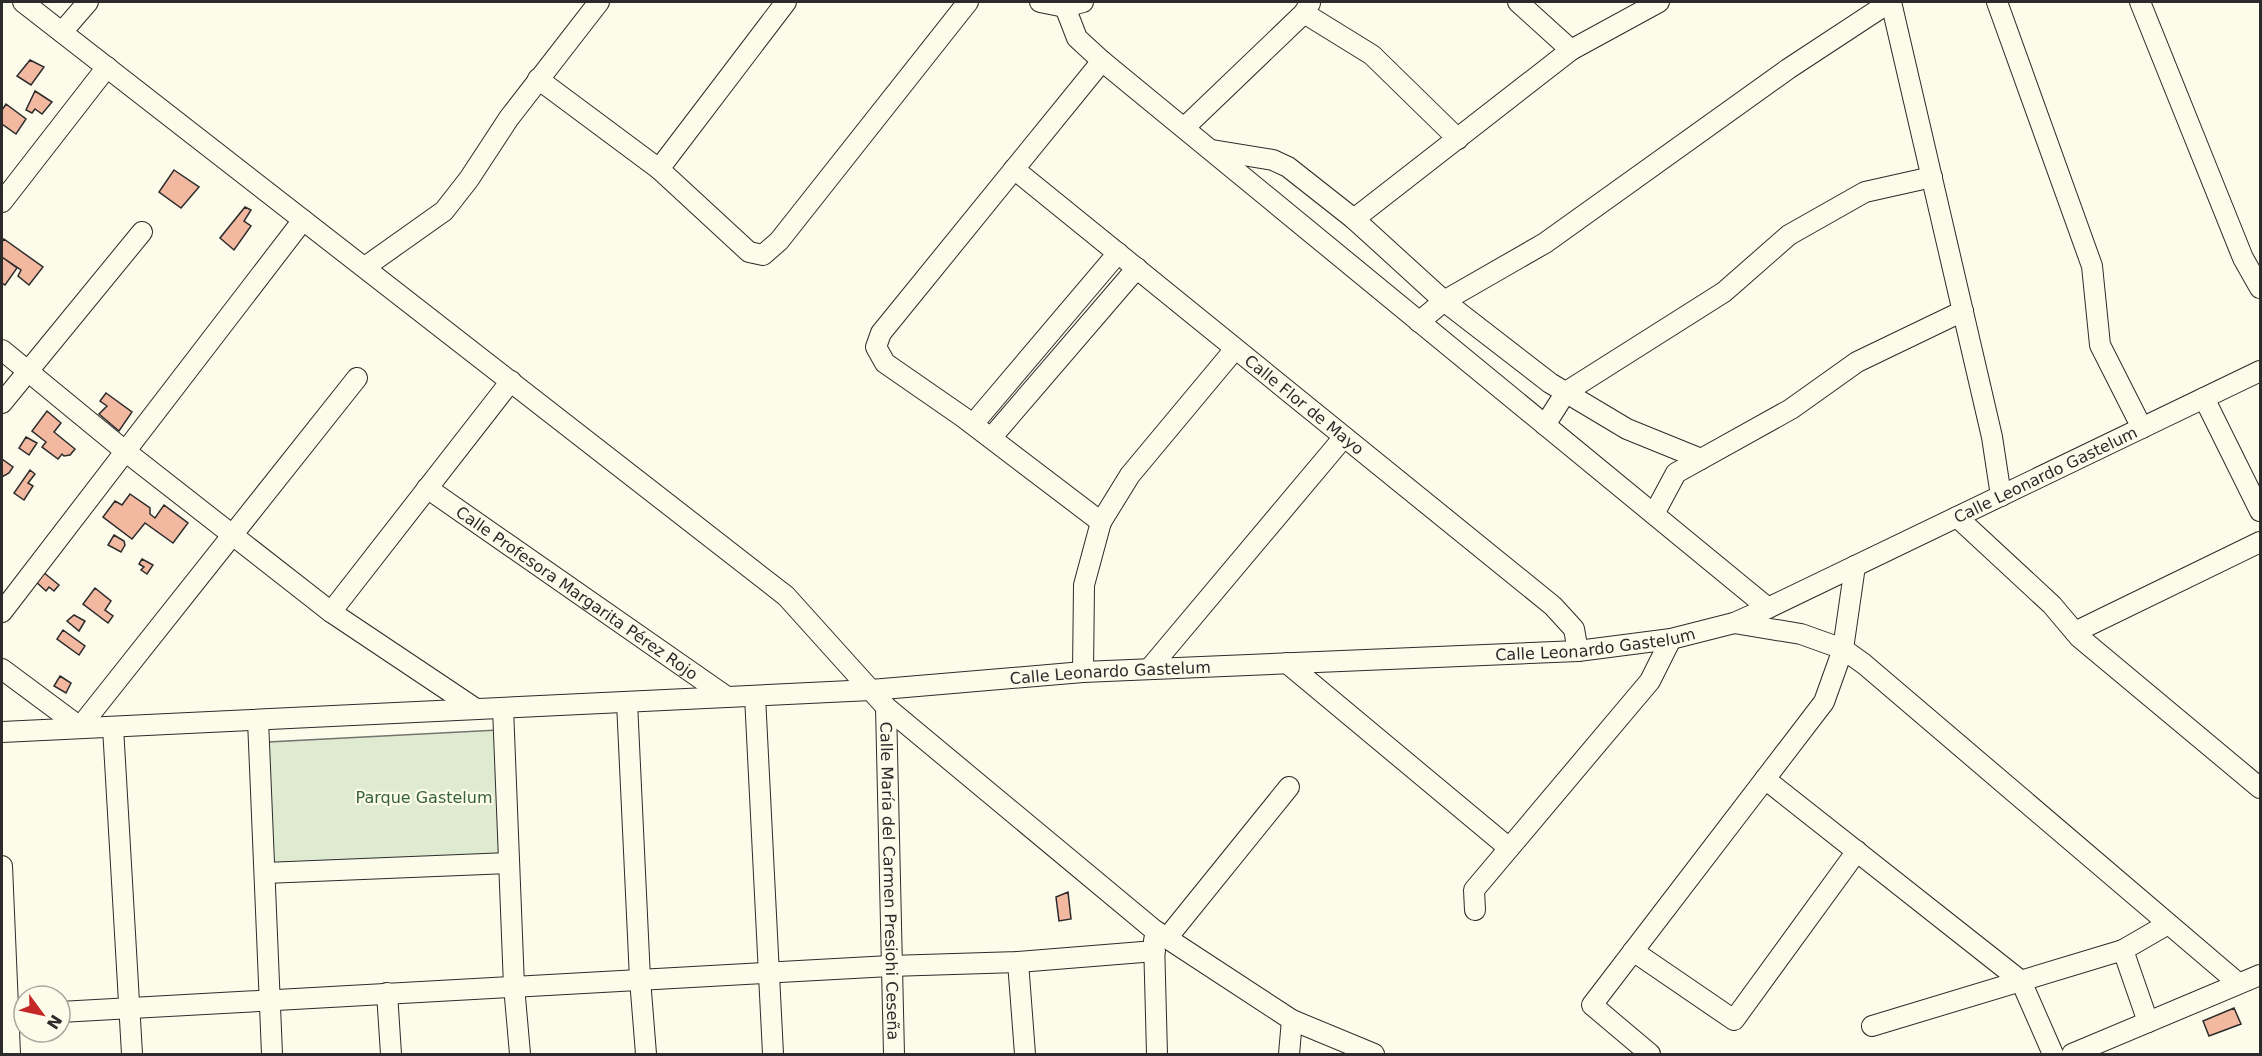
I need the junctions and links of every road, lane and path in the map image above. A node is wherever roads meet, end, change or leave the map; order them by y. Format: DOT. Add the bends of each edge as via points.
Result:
graph roads {
  1 [pos="23,2"];
  2 [pos="88,2"];
  3 [pos="598,2"];
  4 [pos="786,2"];
  5 [pos="968,2"];
  6 [pos="1040,2"];
  7 [pos="1518,2"];
  8 [pos="1659,2"];
  9 [pos="1891,2"];
  10 [pos="1997,2"];
  11 [pos="2140,2"];
  12 [pos="1074,4"];
  13 [pos="1308,7"];
  14 [pos="62,32"];
  15 [pos="1571,50"];
  16 [pos="1102,61"];
  17 [pos="108,68"];
  18 [pos="538,79"];
  19 [pos="1184,128"];
  20 [pos="1458,140"];
  21 [pos="1210,150"];
  22 [pos="659,169"];
  23 [pos="1014,169"];
  24 [pos="1932,177"];
  25 [pos="2,202"];
  26 [pos="1354,219"];
  27 [pos="303,220"];
  28 [pos="142,232"];
  29 [pos="1118,253"];
  30 [pos="365,267"];
  31 [pos="1137,268"];
  32 [pos="2260,288"];
  33 [pos="1444,301"];
  34 [pos="1963,311"];
  35 [pos="1419,322"];
  36 [pos="1235,349"];
  37 [pos="2,350"];
  38 [pos="26,371"];
  39 [pos="2260,371"];
  40 [pos="357,378"];
  41 [pos="511,381"];
  42 [pos="1566,392"];
  43 [pos="2204,398"];
  44 [pos="2,403"];
  45 [pos="973,424"];
  46 [pos="1545,425"];
  47 [pos="2142,428"];
  48 [pos="1344,437"];
  49 [pos="991,438"];
  50 [pos="126,451"];
  51 [pos="1701,459"];
  52 [pos="428,488"];
  53 [pos="2001,496"];
  54 [pos="2260,511"];
  55 [pos="1654,514"];
  56 [pos="1957,517"];
  57 [pos="1101,522"];
  58 [pos="233,535"];
  59 [pos="2260,542"];
  60 [pos="1855,566"];
  61 [pos="1768,608"];
  62 [pos="2,612"];
  63 [pos="331,612"];
  64 [pos="1734,623"];
  65 [pos="2075,632"];
  66 [pos="1671,639"];
  67 [pos="1843,649"];
  68 [pos="1578,651"];
  69 [pos="1287,663"];
  70 [pos="1150,668"];
  71 [pos="2,669"];
  72 [pos="1083,672"];
  73 [pos="871,690"];
  74 [pos="755,696"];
  75 [pos="727,697"];
  76 [pos="627,702"];
  77 [pos="886,707"];
  78 [pos="503,708"];
  79 [pos="476,709"];
  80 [pos="258,720"];
  81 [pos="87,727"];
  82 [pos="113,727"];
  83 [pos="2,732"];
  84 [pos="1765,779"];
  85 [pos="1289,787"];
  86 [pos="2260,788"];
  87 [pos="1509,848"];
  88 [pos="1857,851"];
  89 [pos="509,863"];
  90 [pos="2,866"];
  91 [pos="265,873"];
  92 [pos="1475,910"];
  93 [pos="2168,924"];
  94 [pos="1158,939"];
  95 [pos="2123,950"];
  96 [pos="1633,951"];
  97 [pos="1018,962"];
  98 [pos="890,966"];
  99 [pos="767,972"];
  100 [pos="2260,975"];
  101 [pos="640,980"];
  102 [pos="2021,981"];
  103 [pos="2238,983"];
  104 [pos="514,986"];
  105 [pos="387,993"];
  106 [pos="270,1000"];
  107 [pos="129,1008"];
  108 [pos="72,1011"];
  109 [pos="11,1014"];
  110 [pos="1292,1020"];
  111 [pos="2148,1022"];
  112 [pos="1872,1026"];
  113 [pos="2102,1049"];
  114 [pos="10,1054"];
  115 [pos="132,1054"];
  116 [pos="272,1054"];
  117 [pos="391,1054"];
  118 [pos="520,1054"];
  119 [pos="646,1054"];
  120 [pos="773,1054"];
  121 [pos="894,1054"];
  122 [pos="1025,1054"];
  123 [pos="1157,1054"];
  124 [pos="1289,1054"];
  125 [pos="1374,1054"];
  126 [pos="1650,1054"];
  127 [pos="2053,1054"];
  128 [pos="2072,1054"];
  1 -- 14 [label="street"];
  2 -- 14 [label="street"];
  3 -- 18 [label="street"];
  4 -- 22 [label="street"];
  5 -- 22 [label="street" via="779,241 763,255 749,252"];
  6 -- 12 [label="street"];
  7 -- 15 [label="street"];
  8 -- 15 [label="street"];
  9 -- 24 [label="street"];
  9 -- 33 [label="street" via="1788,69 1545,243"];
  10 -- 47 [label="street" via="2092,266 2100,345"];
  11 -- 32 [label="street" via="2242,258"];
  12 -- 16 [label="street" via="1077,38"];
  13 -- 19 [label="street"];
  13 -- 20 [label="street" via="1372,55"];
  14 -- 17 [label="street"];
  15 -- 20 [label="street"];
  16 -- 19 [label="street"];
  16 -- 23 [label="street"];
  17 -- 25 [label="street"];
  17 -- 27 [label="street"];
  18 -- 22 [label="street"];
  18 -- 30 [label="street" via="444,211"];
  19 -- 21 [label="street"];
  20 -- 26 [label="street"];
  21 -- 26 [label="street" via="1273,160 1287,166"];
  21 -- 35 [label="street"];
  23 -- 29 [label="street, Calle Flor de Mayo"];
  23 -- 45 [label="street" via="881,333 876,347 885,363"];
  24 -- 34 [label="street"];
  24 -- 42 [label="street" via="1865,192 1789,235 1724,292"];
  26 -- 33 [label="street"];
  27 -- 30 [label="street"];
  27 -- 50 [label="street"];
  28 -- 38 [label="street"];
  29 -- 31 [label="street, Calle Flor de Mayo"];
  29 -- 45 [label="street"];
  30 -- 41 [label="street"];
  31 -- 36 [label="street, Calle Flor de Mayo"];
  31 -- 49 [label="street"];
  33 -- 35 [label="street"];
  33 -- 42 [label="street"];
  34 -- 51 [label="street" via="1857,362 1791,409"];
  34 -- 53 [label="street" via="1992,436"];
  35 -- 46 [label="street"];
  36 -- 48 [label="street, Calle Flor de Mayo"];
  36 -- 57 [label="street" via="1130,476"];
  37 -- 38 [label="street"];
  38 -- 44 [label="street"];
  38 -- 50 [label="street"];
  39 -- 43 [label="street, Calle Leonardo Gastelum"];
  40 -- 58 [label="street"];
  41 -- 52 [label="street"];
  41 -- 73 [label="street" via="786,596"];
  42 -- 46 [label="street"];
  42 -- 51 [label="street" via="1627,429"];
  43 -- 47 [label="street, Calle Leonardo Gastelum"];
  43 -- 54 [label="street"];
  45 -- 49 [label="street"];
  46 -- 55 [label="street"];
  47 -- 53 [label="street, Calle Leonardo Gastelum"];
  48 -- 68 [label="street, Calle Flor de Mayo" via="1553,606 1574,629"];
  48 -- 70 [label="street"];
  49 -- 57 [label="street"];
  50 -- 58 [label="street"];
  50 -- 62 [label="street"];
  51 -- 55 [label="street" via="1676,473"];
  52 -- 63 [label="street"];
  52 -- 75 [label="street, Calle Profesora Margarita Pérez Rojo"];
  53 -- 56 [label="street, Calle Leonardo Gastelum"];
  55 -- 61 [label="street"];
  56 -- 60 [label="street, Calle Leonardo Gastelum"];
  56 -- 65 [label="street" via="2052,605"];
  57 -- 72 [label="street" via="1084,585"];
  58 -- 63 [label="street"];
  58 -- 81 [label="street"];
  59 -- 65 [label="street"];
  60 -- 61 [label="street, Calle Leonardo Gastelum"];
  60 -- 67 [label="street"];
  61 -- 64 [label="street, Calle Leonardo Gastelum"];
  63 -- 79 [label="street"];
  64 -- 66 [label="street, Calle Leonardo Gastelum"];
  64 -- 67 [label="street" via="1801,634"];
  65 -- 86 [label="street"];
  66 -- 68 [label="street, Calle Leonardo Gastelum"];
  66 -- 87 [label="street" via="1650,681"];
  67 -- 84 [label="street" via="1824,702"];
  67 -- 93 [label="street"];
  68 -- 69 [label="street, Calle Leonardo Gastelum"];
  69 -- 70 [label="street, Calle Leonardo Gastelum"];
  69 -- 87 [label="street"];
  70 -- 72 [label="street, Calle Leonardo Gastelum"];
  71 -- 81 [label="street"];
  72 -- 73 [label="street, Calle Leonardo Gastelum"];
  73 -- 74 [label="street, Calle Leonardo Gastelum"];
  73 -- 77 [label="street"];
  74 -- 75 [label="street, Calle Leonardo Gastelum"];
  74 -- 99 [label="street"];
  75 -- 76 [label="street, Calle Leonardo Gastelum"];
  76 -- 78 [label="street, Calle Leonardo Gastelum"];
  76 -- 101 [label="street"];
  77 -- 94 [label="street"];
  77 -- 98 [label="street, Calle María del Carmen Presiohi Ceseña"];
  78 -- 79 [label="street, Calle Leonardo Gastelum"];
  78 -- 89 [label="street"];
  79 -- 80 [label="street, Calle Leonardo Gastelum"];
  80 -- 82 [label="street, Calle Leonardo Gastelum"];
  80 -- 91 [label="street"];
  81 -- 82 [label="street, Calle Leonardo Gastelum"];
  81 -- 83 [label="street, Calle Leonardo Gastelum"];
  82 -- 107 [label="street"];
  84 -- 88 [label="street"];
  84 -- 96 [label="street"];
  85 -- 94 [label="street"];
  87 -- 92 [label="street" via="1474,890"];
  88 -- 96 [label="street" via="1734,1020"];
  88 -- 102 [label="street"];
  89 -- 91 [label="street"];
  89 -- 104 [label="street"];
  90 -- 109 [label="street"];
  91 -- 106 [label="street"];
  93 -- 95 [label="street"];
  93 -- 103 [label="street"];
  94 -- 97 [label="street"];
  94 -- 110 [label="street"];
  94 -- 123 [label="street"];
  95 -- 102 [label="street"];
  95 -- 111 [label="street"];
  96 -- 126 [label="street" via="1592,1005"];
  97 -- 98 [label="street"];
  97 -- 122 [label="street"];
  98 -- 99 [label="street"];
  98 -- 121 [label="street, Calle María del Carmen Presiohi Ceseña"];
  99 -- 101 [label="street"];
  99 -- 120 [label="street"];
  100 -- 103 [label="street"];
  101 -- 104 [label="street"];
  101 -- 119 [label="street"];
  102 -- 112 [label="street"];
  102 -- 127 [label="street"];
  103 -- 111 [label="street"];
  104 -- 105 [label="street"];
  104 -- 118 [label="street"];
  105 -- 106 [label="street"];
  105 -- 117 [label="street"];
  106 -- 107 [label="street"];
  106 -- 116 [label="street"];
  107 -- 108 [label="street"];
  107 -- 115 [label="street"];
  109 -- 114 [label="street"];
  110 -- 124 [label="street"];
  110 -- 125 [label="street"];
  111 -- 113 [label="street"];
  113 -- 128 [label="street"];
}
